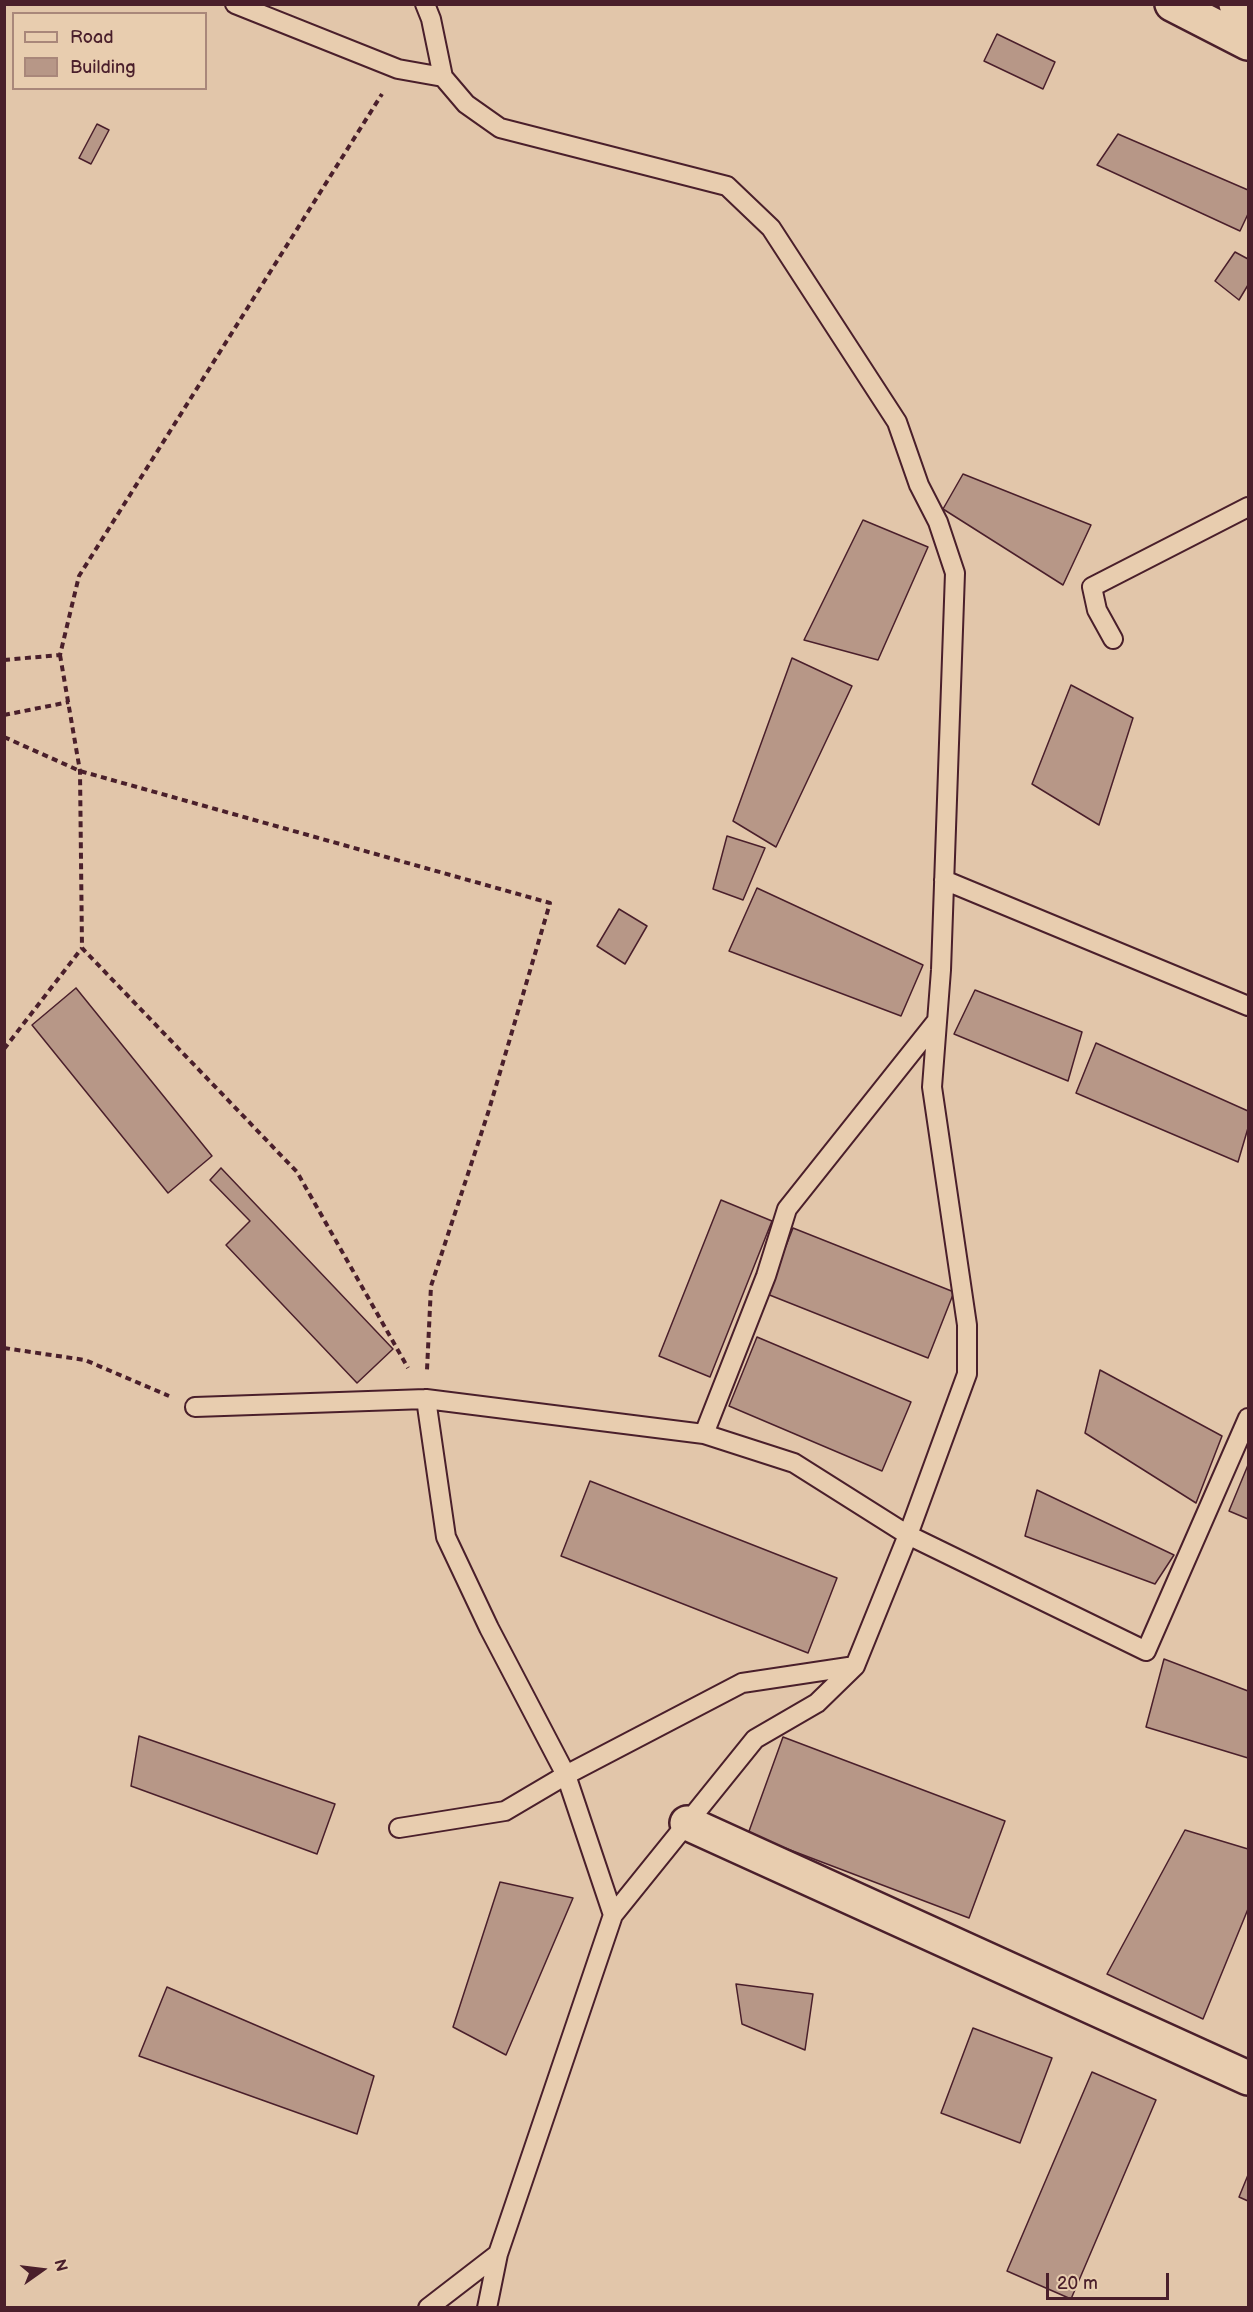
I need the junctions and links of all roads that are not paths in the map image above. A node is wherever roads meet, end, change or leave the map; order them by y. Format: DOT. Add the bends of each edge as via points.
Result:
graph roads {
  1 [pos="235,4"];
  2 [pos="425,4"];
  3 [pos="1172,4"];
  4 [pos="1236,4"];
  5 [pos="1248,11"];
  6 [pos="1248,43"];
  7 [pos="444,77"];
  8 [pos="1248,507"];
  9 [pos="1113,639"];
  10 [pos="944,880"];
  11 [pos="1248,1006"];
  12 [pos="935,1023"];
  13 [pos="426,1399"];
  14 [pos="195,1407"];
  15 [pos="1248,1418"];
  16 [pos="704,1434"];
  17 [pos="908,1535"];
  18 [pos="855,1666"];
  19 [pos="566,1775"];
  20 [pos="687,1823"];
  21 [pos="399,1828"];
  22 [pos="613,1915"];
  23 [pos="1248,2078"];
  24 [pos="498,2254"];
  25 [pos="428,2307"];
  26 [pos="487,2307"];
  1 -- 7 [label="lane" via="398,69"];
  2 -- 7 [label="lane"];
  3 -- 6 [label="main road"];
  4 -- 5 [label="main road"];
  7 -- 10 [label="lane" via="466,104 500,128 727,186 771,228 897,422 955,573"];
  8 -- 9 [label="lane" via="1092,587 1097,610"];
  10 -- 11 [label="lane"];
  10 -- 12 [label="lane"];
  12 -- 16 [label="lane" via="787,1209 766,1276"];
  12 -- 17 [label="lane" via="932,1088 967,1325 967,1374"];
  13 -- 14 [label="lane"];
  13 -- 16 [label="lane"];
  13 -- 19 [label="lane" via="446,1537"];
  15 -- 17 [label="lane" via="1146,1651"];
  16 -- 17 [label="lane" via="794,1463"];
  17 -- 18 [label="lane"];
  18 -- 19 [label="lane" via="742,1683"];
  18 -- 20 [label="lane" via="817,1702 755,1739"];
  19 -- 21 [label="lane" via="505,1811"];
  19 -- 22 [label="lane"];
  20 -- 22 [label="lane"];
  20 -- 23 [label="main road"];
  22 -- 24 [label="lane"];
  24 -- 25 [label="lane"];
  24 -- 26 [label="lane"];
}
